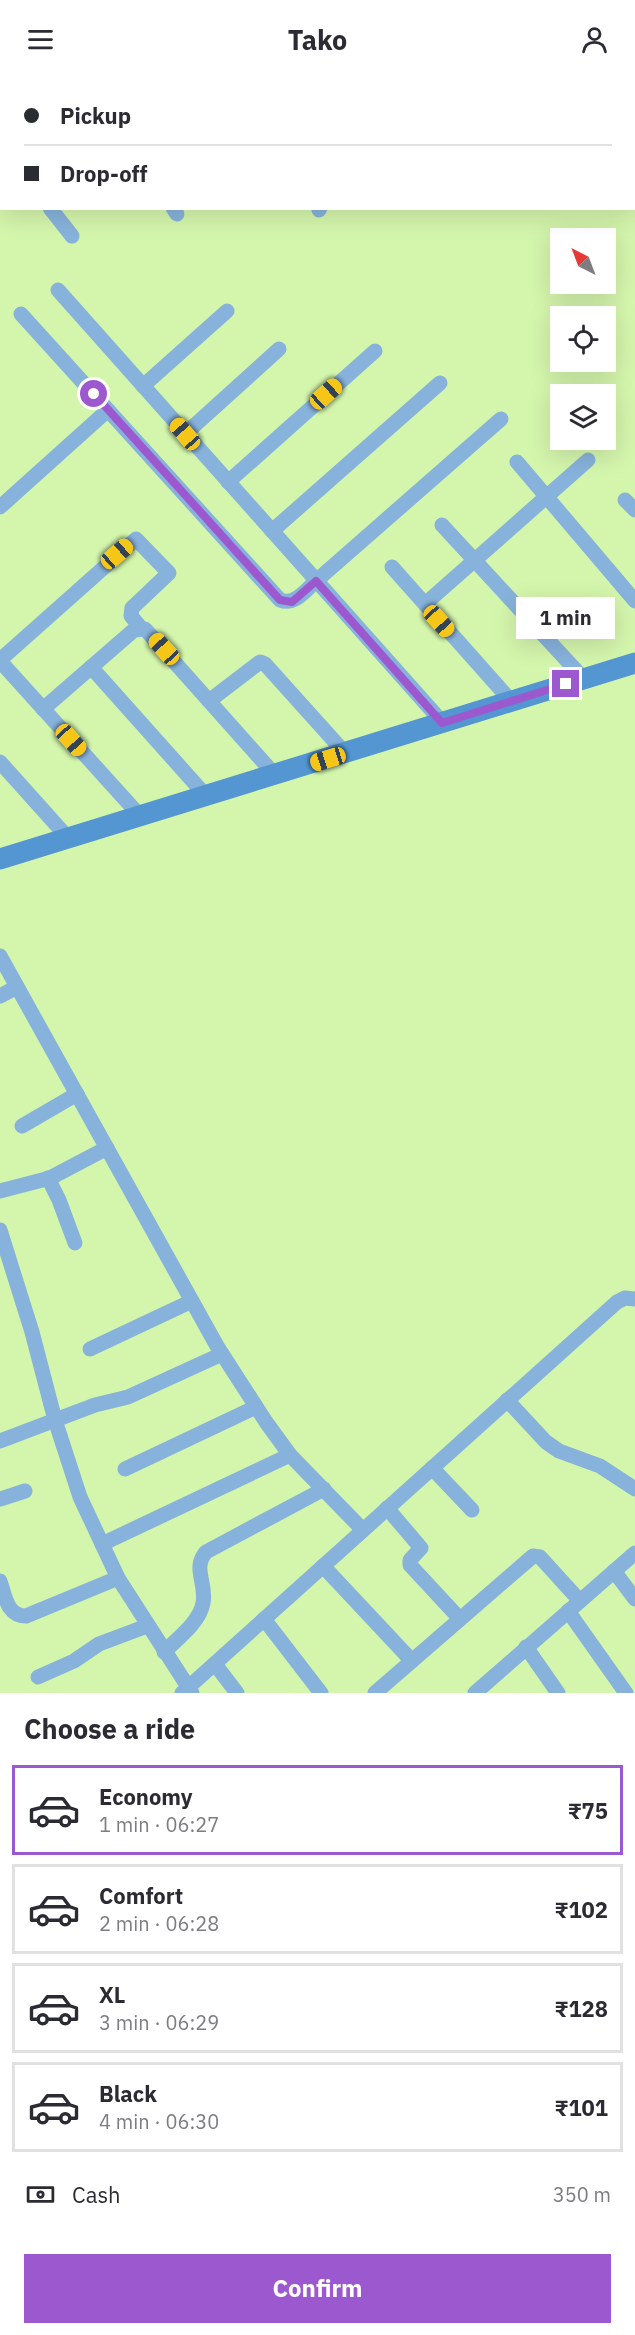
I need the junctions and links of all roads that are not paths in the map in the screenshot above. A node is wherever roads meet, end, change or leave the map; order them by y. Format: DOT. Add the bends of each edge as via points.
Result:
graph roads {
  1 [pos="52,210"];
  2 [pos="72,236"];
  3 [pos="58,290"];
  4 [pos="227,311"];
  5 [pos="21,314"];
  6 [pos="279,349"];
  7 [pos="375,351"];
  8 [pos="440,383"];
  9 [pos="143,386"];
  10 [pos="108,410"];
  11 [pos="501,418"];
  12 [pos="185,434"];
  13 [pos="588,460"];
  14 [pos="517,462"];
  15 [pos="228,482"];
  16 [pos="548,496"];
  17 [pos="0,507"];
  18 [pos="442,525"];
  19 [pos="272,531"];
  20 [pos="474,561"];
  21 [pos="392,567"];
  22 [pos="316,581"];
  23 [pos="635,601"];
  24 [pos="425,604"];
  25 [pos="141,628"];
  26 [pos="0,660"];
  27 [pos="635,663"];
  28 [pos="91,667"];
  29 [pos="584,679"];
  30 [pos="209,700"];
  31 [pos="511,701"];
  32 [pos="43,709"];
  33 [pos="442,723"];
  34 [pos="345,753"];
  35 [pos="0,762"];
  36 [pos="274,775"];
  37 [pos="207,797"];
  38 [pos="141,818"];
  39 [pos="69,839"];
  40 [pos="0,859"];
  41 [pos="0,956"];
  42 [pos="17,987"];
  43 [pos="0,996"];
  44 [pos="77,1094"];
  45 [pos="22,1126"];
  46 [pos="107,1148"];
  47 [pos="48,1178"];
  48 [pos="0,1191"];
  49 [pos="0,1230"];
  50 [pos="75,1243"];
  51 [pos="635,1299"];
  52 [pos="192,1301"];
  53 [pos="90,1348"];
  54 [pos="222,1354"];
  55 [pos="507,1401"];
  56 [pos="256,1407"];
  57 [pos="55,1420"];
  58 [pos="0,1441"];
  59 [pos="290,1455"];
  60 [pos="432,1468"];
  61 [pos="125,1469"];
  62 [pos="635,1489"];
  63 [pos="324,1490"];
  64 [pos="25,1491"];
  65 [pos="0,1500"];
  66 [pos="387,1508"];
  67 [pos="472,1510"];
  68 [pos="363,1530"];
  69 [pos="102,1544"];
  70 [pos="635,1553"];
  71 [pos="323,1566"];
  72 [pos="614,1571"];
  73 [pos="118,1578"];
  74 [pos="0,1581"];
  75 [pos="635,1599"];
  76 [pos="574,1606"];
  77 [pos="264,1619"];
  78 [pos="460,1619"];
  79 [pos="147,1626"];
  80 [pos="526,1647"];
  81 [pos="164,1652"];
  82 [pos="412,1661"];
  83 [pos="215,1664"];
  84 [pos="38,1677"];
  85 [pos="188,1691"];
  86 [pos="315,1691"];
  87 [pos="482,1691"];
  88 [pos="237,1693"];
  89 [pos="375,1693"];
  90 [pos="558,1693"];
  91 [pos="626,1693"];
  1 -- 2 [label="street"];
  3 -- 9 [label="street"];
  4 -- 9 [label="street"];
  5 -- 10 [label="street"];
  6 -- 12 [label="street"];
  7 -- 15 [label="street"];
  8 -- 19 [label="street"];
  9 -- 12 [label="street"];
  10 -- 17 [label="street"];
  10 -- 22 [label="street" via="280,600 292,602"];
  11 -- 22 [label="street"];
  12 -- 15 [label="street"];
  13 -- 16 [label="street"];
  14 -- 16 [label="street"];
  15 -- 19 [label="street"];
  16 -- 20 [label="street"];
  16 -- 23 [label="street"];
  18 -- 20 [label="street"];
  19 -- 22 [label="street"];
  20 -- 24 [label="street"];
  20 -- 29 [label="street"];
  21 -- 24 [label="street"];
  22 -- 33 [label="street"];
  24 -- 31 [label="street"];
  25 -- 26 [label="street" via="131,616 132,608 170,573 136,539"];
  25 -- 28 [label="street"];
  25 -- 30 [label="street"];
  26 -- 32 [label="street"];
  27 -- 29 [label="street"];
  28 -- 32 [label="street"];
  28 -- 37 [label="street"];
  29 -- 31 [label="street"];
  30 -- 34 [label="street" via="260,662"];
  30 -- 36 [label="street"];
  31 -- 33 [label="street"];
  32 -- 38 [label="street"];
  33 -- 34 [label="street"];
  34 -- 36 [label="street"];
  35 -- 39 [label="street"];
  36 -- 37 [label="street"];
  37 -- 38 [label="street"];
  38 -- 39 [label="street"];
  39 -- 40 [label="street"];
  41 -- 42 [label="street"];
  42 -- 43 [label="street"];
  42 -- 44 [label="street"];
  44 -- 45 [label="street"];
  44 -- 46 [label="street"];
  46 -- 47 [label="street"];
  46 -- 52 [label="street"];
  47 -- 48 [label="street"];
  47 -- 50 [label="street"];
  49 -- 57 [label="street"];
  51 -- 55 [label="street" via="617,1302"];
  52 -- 53 [label="street"];
  52 -- 54 [label="street"];
  54 -- 56 [label="street"];
  54 -- 57 [label="street" via="128,1397"];
  55 -- 60 [label="street"];
  55 -- 62 [label="street" via="559,1451 600,1466"];
  56 -- 59 [label="street"];
  56 -- 61 [label="street"];
  57 -- 58 [label="street"];
  57 -- 69 [label="street" via="80,1497"];
  59 -- 63 [label="street"];
  59 -- 69 [label="street"];
  60 -- 66 [label="street"];
  60 -- 67 [label="street"];
  63 -- 68 [label="street"];
  63 -- 81 [label="street" via="206,1552 198,1565 203,1604 187,1629"];
  64 -- 65 [label="street"];
  66 -- 68 [label="street"];
  66 -- 78 [label="street" via="421,1548 410,1565"];
  68 -- 71 [label="street"];
  69 -- 73 [label="street"];
  70 -- 72 [label="street"];
  71 -- 77 [label="street"];
  71 -- 82 [label="street"];
  72 -- 75 [label="street"];
  72 -- 76 [label="street"];
  73 -- 74 [label="street" via="26,1616 10,1610"];
  73 -- 79 [label="street"];
  76 -- 78 [label="street" via="537,1555"];
  76 -- 80 [label="street"];
  76 -- 91 [label="street"];
  77 -- 83 [label="street"];
  77 -- 86 [label="street"];
  78 -- 82 [label="street"];
  79 -- 81 [label="street"];
  79 -- 84 [label="street" via="99,1644 74,1661"];
  80 -- 87 [label="street"];
  80 -- 90 [label="street"];
  81 -- 85 [label="street"];
  82 -- 89 [label="street"];
  83 -- 85 [label="street"];
  83 -- 88 [label="street"];
}
